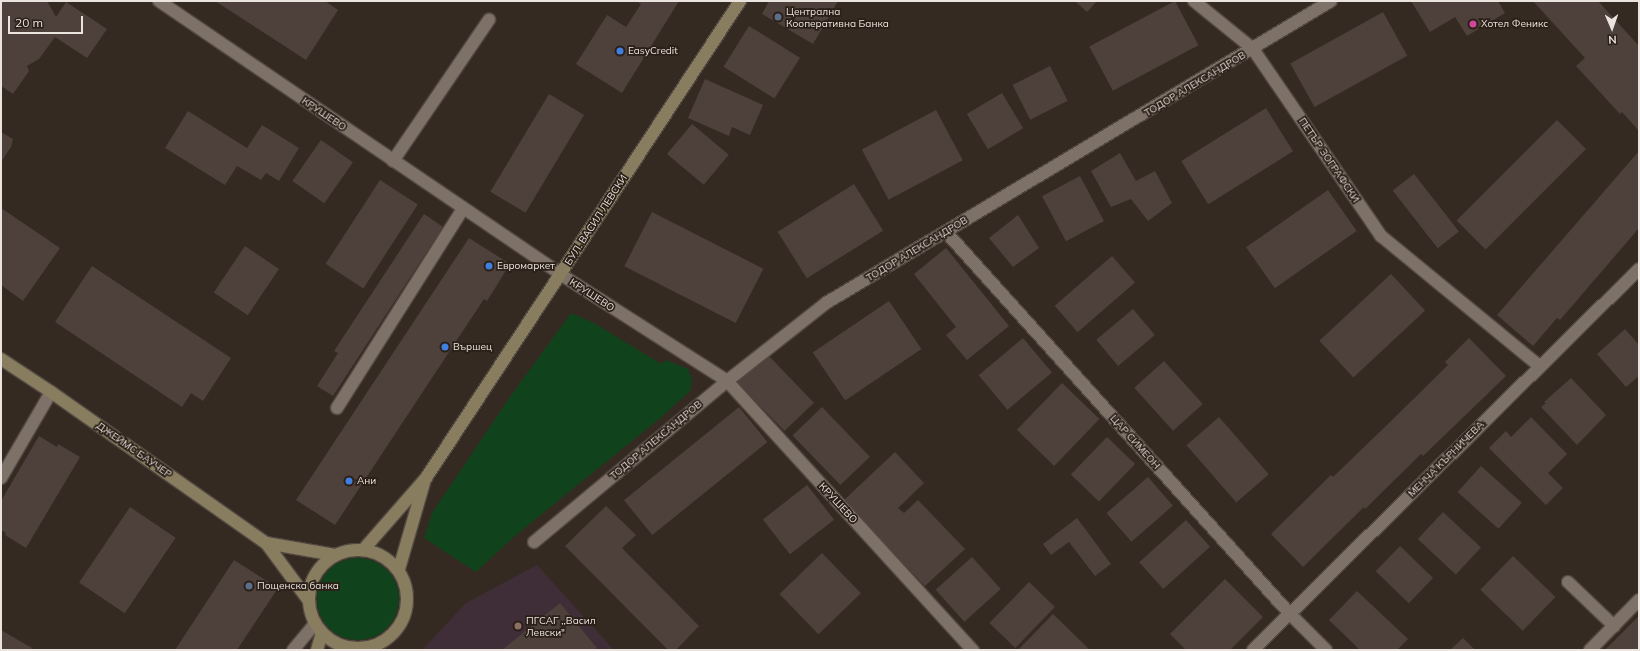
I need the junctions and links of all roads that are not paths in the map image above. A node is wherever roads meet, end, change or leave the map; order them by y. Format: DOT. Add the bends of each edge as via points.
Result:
graph roads {
  1 [pos="159,1"];
  2 [pos="740,1"];
  3 [pos="1194,1"];
  4 [pos="1331,1"];
  5 [pos="489,20"];
  6 [pos="1253,49"];
  7 [pos="393,161"];
  8 [pos="464,208"];
  9 [pos="946,232"];
  10 [pos="1639,269"];
  11 [pos="560,274"];
  12 [pos="1,359"];
  13 [pos="1539,366"];
  14 [pos="727,381"];
  15 [pos="51,392"];
  16 [pos="337,408"];
  17 [pos="1,478"];
  18 [pos="426,478"];
  19 [pos="534,542"];
  20 [pos="266,543"];
  21 [pos="363,550"];
  22 [pos="335,555"];
  23 [pos="398,569"];
  24 [pos="1568,582"];
  25 [pos="1639,600"];
  26 [pos="309,601"];
  27 [pos="1290,614"];
  28 [pos="1614,626"];
  29 [pos="319,629"];
  30 [pos="357,649"];
  31 [pos="293,650"];
  32 [pos="317,650"];
  33 [pos="973,650"];
  34 [pos="1253,650"];
  35 [pos="1326,650"];
  36 [pos="1590,650"];
  1 -- 7 [label="street, КРУШЕВО"];
  2 -- 11 [label="street, БУЛ. ВАСИЛ ЛЕВСКИ"];
  3 -- 6 [label="street, ПЕТЪР ЗОГРАФСКИ"];
  4 -- 6 [label="street, ТОДОР АЛЕКСАНДРОВ"];
  5 -- 7 [label="street"];
  6 -- 9 [label="street, ТОДОР АЛЕКСАНДРОВ"];
  6 -- 13 [label="street, ПЕТЪР ЗОГРАФСКИ" via="1381,236"];
  7 -- 8 [label="street, КРУШЕВО"];
  8 -- 11 [label="street, КРУШЕВО"];
  8 -- 16 [label="street"];
  9 -- 14 [label="street, ТОДОР АЛЕКСАНДРОВ" via="826,303"];
  9 -- 27 [label="street, ЦАР СИМЕОН"];
  10 -- 13 [label="street, МЕНЧА КЪРНИЧЕВА"];
  11 -- 14 [label="street, КРУШЕВО"];
  11 -- 18 [label="street, БУЛ. ВАСИЛ ЛЕВСКИ"];
  12 -- 15 [label="street, ДЖЕЙМС БАУЧЕР"];
  13 -- 27 [label="street, МЕНЧА КЪРНИЧЕВА"];
  14 -- 19 [label="street, ТОДОР АЛЕКСАНДРОВ"];
  14 -- 33 [label="street, КРУШЕВО"];
  15 -- 17 [label="street"];
  15 -- 20 [label="street, ДЖЕЙМС БАУЧЕР"];
  18 -- 21 [label="street, БУЛ. ВАСИЛ ЛЕВСКИ"];
  18 -- 23 [label="street, БУЛ. ВАСИЛ ЛЕВСКИ"];
  20 -- 22 [label="street"];
  20 -- 26 [label="street"];
  21 -- 22 [label="street" via="349,550"];
  21 -- 23 [label="street" via="377,553"];
  22 -- 26 [label="street" via="315,574 310,587"];
  23 -- 30 [label="street" via="406,583 406,614 398,629 387,640 373,647"];
  24 -- 28 [label="street"];
  25 -- 28 [label="street"];
  26 -- 29 [label="street" via="310,613"];
  27 -- 34 [label="street, МЕНЧА КЪРНИЧЕВА"];
  27 -- 35 [label="street, ЦАР СИМЕОН"];
  28 -- 36 [label="street"];
  29 -- 30 [label="street" via="332,641 344,647"];
  29 -- 31 [label="street"];
  29 -- 32 [label="street"];
}
